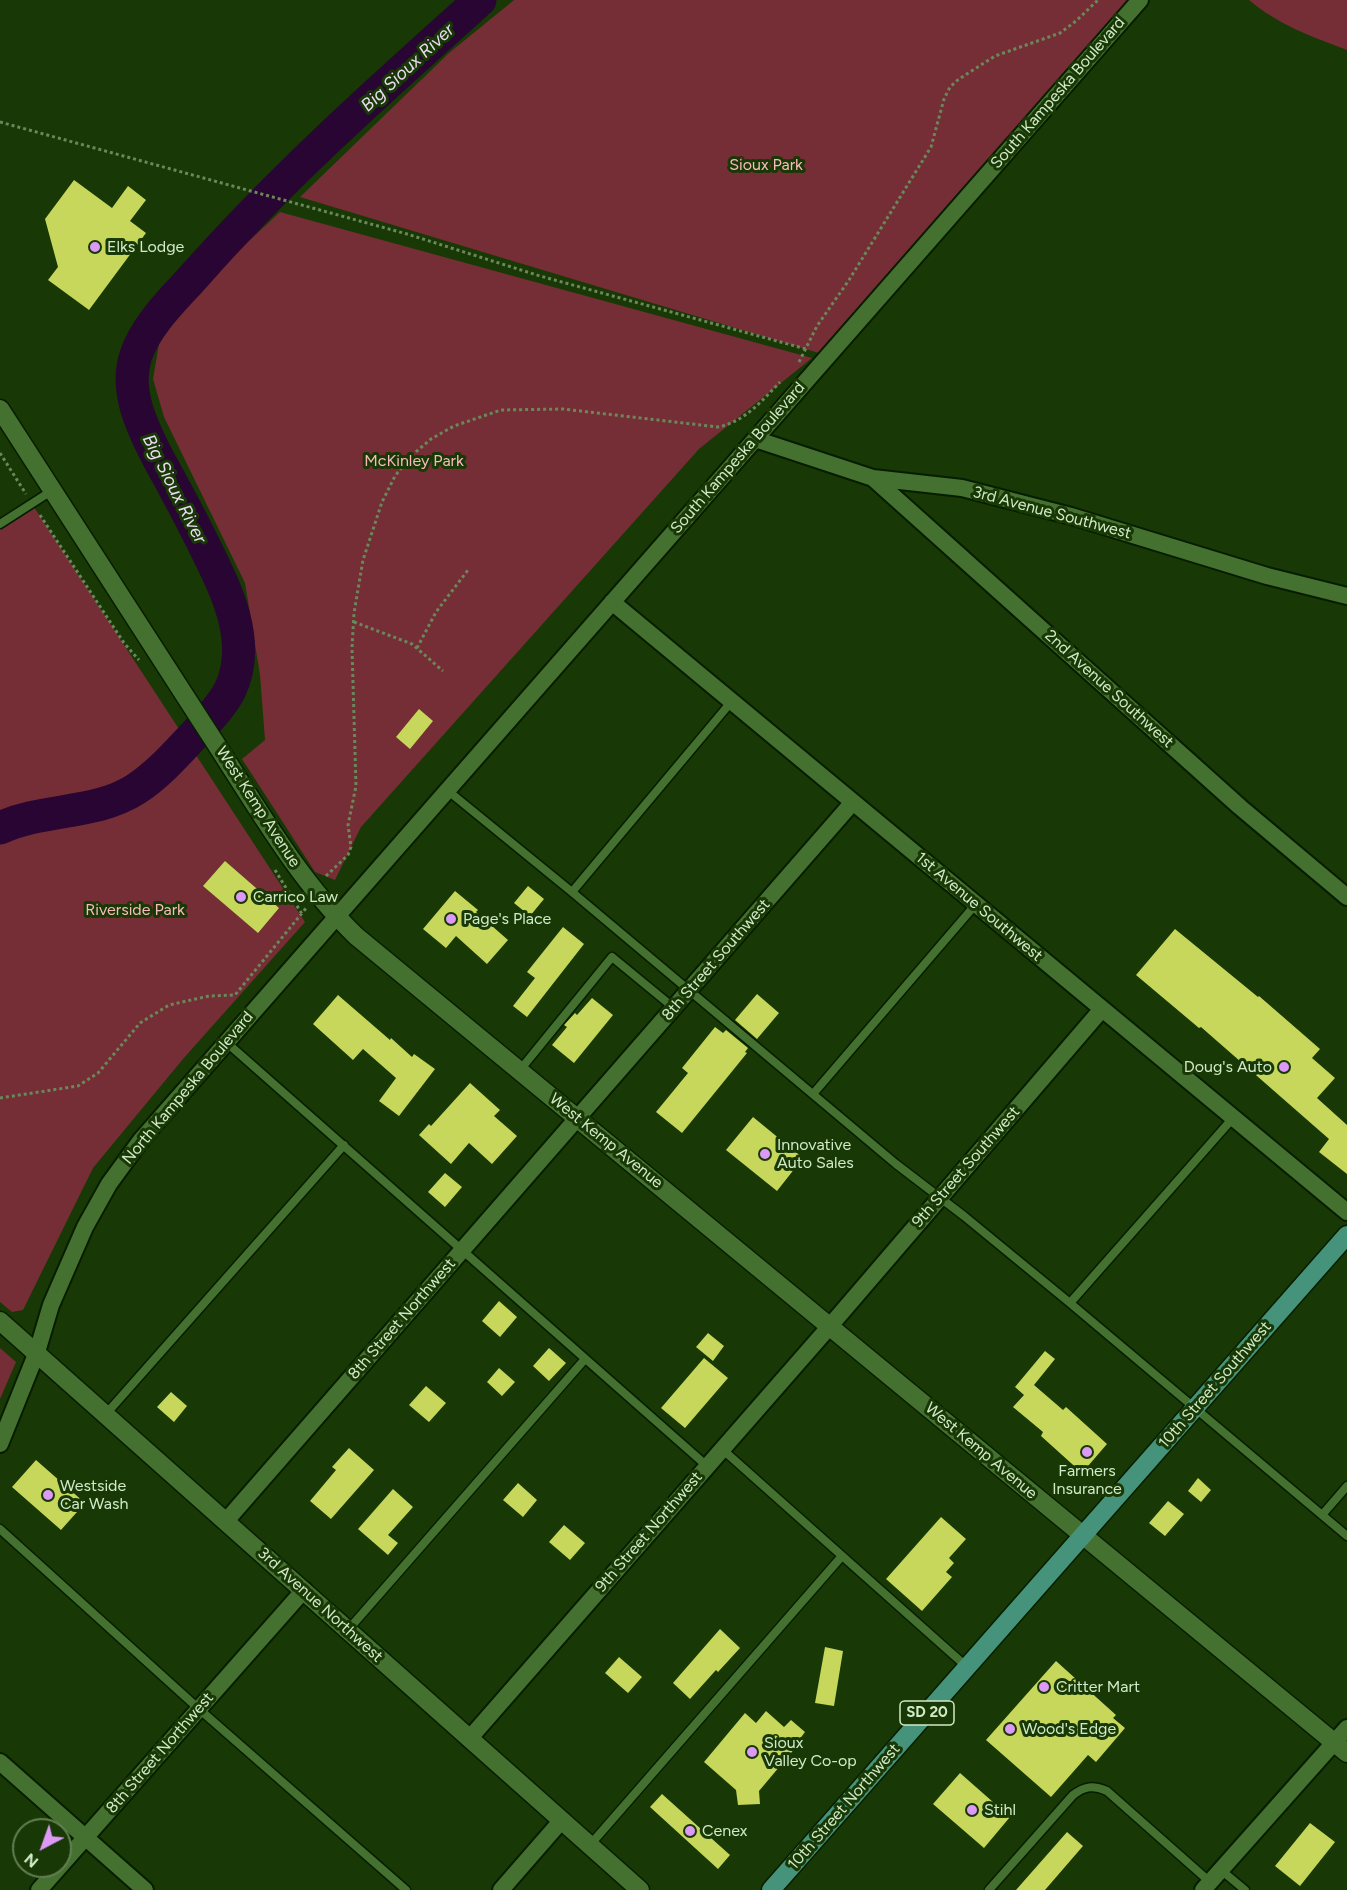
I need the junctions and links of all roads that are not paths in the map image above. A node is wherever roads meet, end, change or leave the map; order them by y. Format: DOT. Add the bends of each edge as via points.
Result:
graph roads {
  1 [pos="1140,0"];
  2 [pos="0,409"];
  3 [pos="755,439"];
  4 [pos="873,478"];
  5 [pos="53,490"];
  6 [pos="0,524"];
  7 [pos="1347,596"];
  8 [pos="612,602"];
  9 [pos="732,701"];
  10 [pos="447,790"];
  11 [pos="853,802"];
  12 [pos="572,892"];
  13 [pos="1347,897"];
  14 [pos="976,904"];
  15 [pos="336,916"];
  16 [pos="689,990"];
  17 [pos="674,1008"];
  18 [pos="1102,1009"];
  19 [pos="226,1042"];
  20 [pos="520,1070"];
  21 [pos="813,1094"];
  22 [pos="578,1118"];
  23 [pos="1233,1118"];
  24 [pos="344,1145"];
  25 [pos="940,1198"];
  26 [pos="1347,1212"];
  27 [pos="1347,1235"];
  28 [pos="463,1250"];
  29 [pos="1070,1303"];
  30 [pos="0,1321"];
  31 [pos="830,1326"];
  32 [pos="37,1352"];
  33 [pos="585,1359"];
  34 [pos="1194,1407"];
  35 [pos="106,1414"];
  36 [pos="0,1444"];
  37 [pos="722,1449"];
  38 [pos="707,1466"];
  39 [pos="1347,1486"];
  40 [pos="1322,1515"];
  41 [pos="226,1521"];
  42 [pos="0,1529"];
  43 [pos="1083,1535"];
  44 [pos="1347,1536"];
  45 [pos="842,1556"];
  46 [pos="304,1590"];
  47 [pos="348,1630"];
  48 [pos="968,1667"];
  49 [pos="199,1709"];
  50 [pos="1347,1728"];
  51 [pos="469,1738"];
  52 [pos="1341,1748"];
  53 [pos="0,1762"];
  54 [pos="562,1820"];
  55 [pos="86,1838"];
  56 [pos="590,1845"];
  57 [pos="1211,1881"];
  58 [pos="39,1890"];
  59 [pos="144,1890"];
  60 [pos="406,1890"];
  61 [pos="501,1890"];
  62 [pos="640,1890"];
  63 [pos="771,1890"];
  64 [pos="989,1890"];
  65 [pos="1245,1890"];
  1 -- 3 [label="street, South Kampeska Boulevard"];
  2 -- 5 [label="main road, West Kemp Avenue"];
  3 -- 4 [label="street, 3rd Avenue Southwest"];
  3 -- 8 [label="street, South Kampeska Boulevard"];
  4 -- 7 [label="street, 3rd Avenue Southwest" via="962,489 1071,516 1267,576"];
  4 -- 13 [label="street, 2nd Avenue Southwest" via="1231,799"];
  5 -- 6 [label="lane"];
  5 -- 15 [label="main road, West Kemp Avenue" via="308,883"];
  8 -- 9 [label="street, 1st Avenue Southwest"];
  8 -- 10 [label="street, South Kampeska Boulevard"];
  9 -- 11 [label="street, 1st Avenue Southwest"];
  9 -- 12 [label="lane"];
  10 -- 12 [label="lane"];
  10 -- 15 [label="street, South Kampeska Boulevard"];
  11 -- 14 [label="street, 1st Avenue Southwest"];
  11 -- 16 [label="street, 8th Street Southwest"];
  12 -- 16 [label="lane"];
  14 -- 18 [label="street, 1st Avenue Southwest"];
  14 -- 21 [label="lane"];
  15 -- 19 [label="street, North Kampeska Boulevard"];
  15 -- 20 [label="main road, West Kemp Avenue"];
  16 -- 17 [label="street, 8th Street Southwest"];
  16 -- 21 [label="lane"];
  17 -- 20 [label="lane" via="612,957"];
  17 -- 22 [label="street, 8th Street Southwest"];
  18 -- 23 [label="street, 1st Avenue Southwest"];
  18 -- 25 [label="street, 9th Street Southwest"];
  19 -- 24 [label="lane"];
  19 -- 32 [label="street, North Kampeska Boulevard" via="141,1140 97,1204 51,1305"];
  20 -- 22 [label="main road, West Kemp Avenue"];
  21 -- 25 [label="lane"];
  22 -- 28 [label="street, 8th Street Northwest"];
  22 -- 31 [label="main road, West Kemp Avenue"];
  23 -- 26 [label="street, 1st Avenue Southwest"];
  23 -- 29 [label="lane"];
  24 -- 28 [label="lane"];
  24 -- 35 [label="lane"];
  25 -- 29 [label="lane"];
  25 -- 31 [label="street, 9th Street Southwest"];
  27 -- 34 [label="main road, 10th Street Southwest / SD 20"];
  28 -- 33 [label="lane"];
  28 -- 41 [label="street, 8th Street Northwest"];
  29 -- 34 [label="lane"];
  30 -- 32 [label="main road, 3rd Avenue Northwest"];
  31 -- 37 [label="street, 9th Street Northwest"];
  31 -- 43 [label="main road, West Kemp Avenue"];
  32 -- 35 [label="main road, 3rd Avenue Northwest"];
  32 -- 36 [label="street, North Kampeska Boulevard"];
  33 -- 38 [label="lane"];
  33 -- 47 [label="lane"];
  34 -- 40 [label="lane"];
  34 -- 43 [label="main road, 10th Street Southwest / SD 20"];
  35 -- 41 [label="main road, 3rd Avenue Northwest"];
  37 -- 38 [label="street, 9th Street Northwest"];
  37 -- 45 [label="lane"];
  38 -- 51 [label="street, 9th Street Northwest"];
  39 -- 40 [label="lane"];
  40 -- 44 [label="lane"];
  41 -- 46 [label="main road, 3rd Avenue Northwest"];
  42 -- 49 [label="lane"];
  43 -- 48 [label="main road, 10th Street Northwest / SD 20"];
  43 -- 52 [label="main road, West Kemp Avenue"];
  45 -- 48 [label="lane"];
  45 -- 56 [label="lane"];
  46 -- 47 [label="main road, 3rd Avenue Northwest"];
  46 -- 49 [label="street, 8th Street Northwest"];
  47 -- 51 [label="main road, 3rd Avenue Northwest"];
  48 -- 63 [label="main road, 10th Street Northwest / SD 20"];
  49 -- 55 [label="street, 8th Street Northwest"];
  49 -- 60 [label="lane"];
  50 -- 52 [label="street"];
  51 -- 54 [label="main road, 3rd Avenue Northwest"];
  52 -- 57 [label="street"];
  53 -- 55 [label="street"];
  54 -- 56 [label="main road, 3rd Avenue Northwest"];
  54 -- 61 [label="street"];
  55 -- 58 [label="street, 8th Street Northwest"];
  55 -- 59 [label="street"];
  56 -- 62 [label="main road, 3rd Avenue Northwest"];
  57 -- 64 [label="lane" via="1107,1791 1096,1786 1073,1795"];
  57 -- 65 [label="lane"];
}
